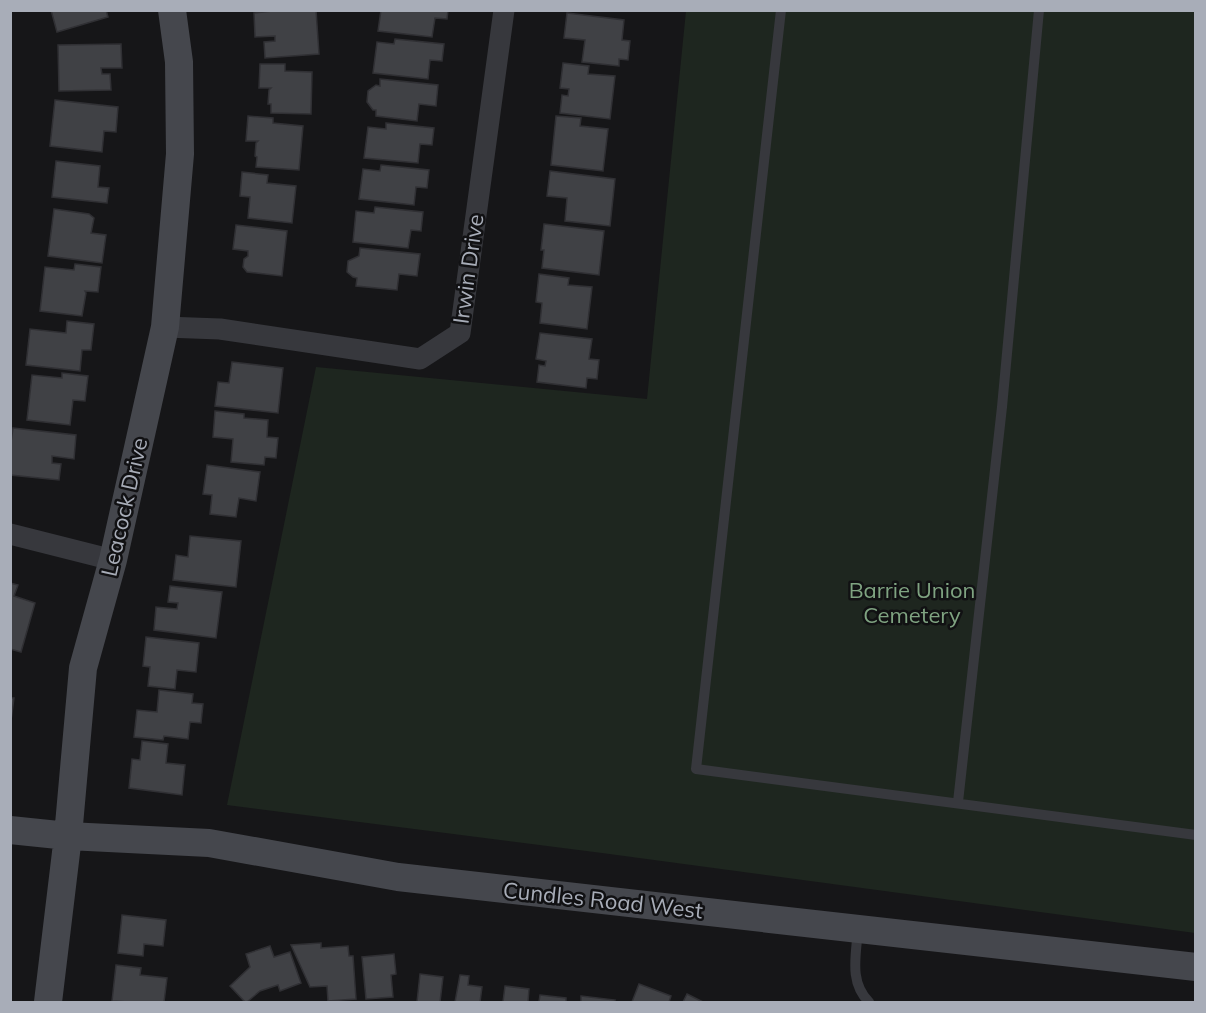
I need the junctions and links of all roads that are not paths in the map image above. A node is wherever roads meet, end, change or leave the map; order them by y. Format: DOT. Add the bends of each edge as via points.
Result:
graph roads {
  1 [pos="172,10"];
  2 [pos="504,10"];
  3 [pos="781,10"];
  4 [pos="1039,10"];
  5 [pos="165,327"];
  6 [pos="10,534"];
  7 [pos="113,560"];
  8 [pos="958,802"];
  9 [pos="10,830"];
  10 [pos="1196,835"];
  11 [pos="68,836"];
  12 [pos="858,929"];
  13 [pos="1196,967"];
  14 [pos="48,1002"];
  15 [pos="869,1002"];
  1 -- 5 [label="street, Leacock Drive" via="179,62 180,154"];
  2 -- 5 [label="street, Irwin Drive" via="460,333 420,359 220,329"];
  3 -- 8 [label="lane" via="696,769"];
  4 -- 8 [label="lane" via="1003,395"];
  5 -- 7 [label="street, Leacock Drive"];
  6 -- 7 [label="street"];
  7 -- 11 [label="street, Leacock Drive" via="83,668"];
  8 -- 10 [label="lane"];
  9 -- 11 [label="street, Cundles Road West"];
  11 -- 12 [label="street, Cundles Road West" via="209,843 398,877"];
  11 -- 14 [label="street, Leacock Drive"];
  12 -- 13 [label="street, Cundles Road West"];
  12 -- 15 [label="lane" via="855,974 859,990"];
}
